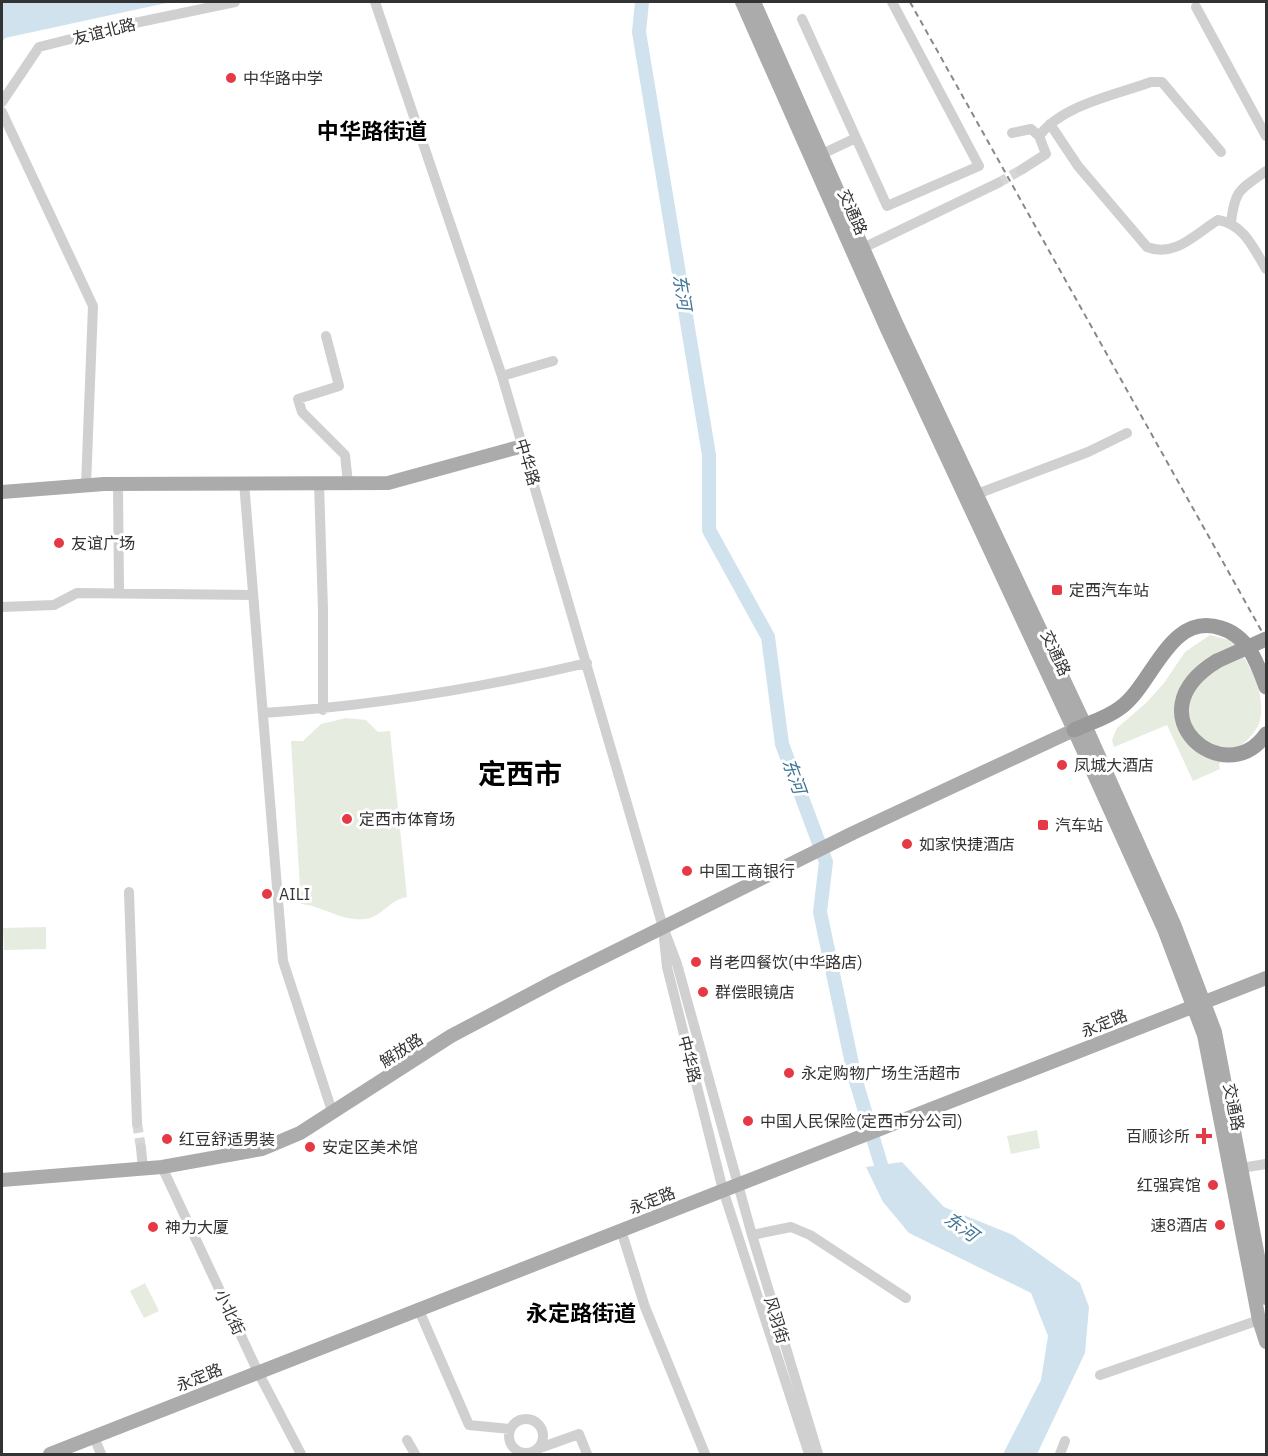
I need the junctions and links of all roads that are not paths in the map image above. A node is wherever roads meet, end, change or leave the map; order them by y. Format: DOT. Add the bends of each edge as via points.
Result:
graph roads {
  1 [pos="236,2"];
  2 [pos="375,2"];
  3 [pos="742,2"];
  4 [pos="754,2"];
  5 [pos="892,2"];
  6 [pos="1196,7"];
  7 [pos="801,19"];
  8 [pos="2,102"];
  9 [pos="2,112"];
  10 [pos="1050,124"];
  11 [pos="1012,133"];
  12 [pos="1039,136"];
  13 [pos="1266,136"];
  14 [pos="856,138"];
  15 [pos="1221,152"];
  16 [pos="822,154"];
  17 [pos="1021,170"];
  18 [pos="1266,171"];
  19 [pos="998,183"];
  20 [pos="1230,222"];
  21 [pos="863,248"];
  22 [pos="1266,269"];
  23 [pos="326,336"];
  24 [pos="553,361"];
  25 [pos="502,376"];
  26 [pos="1127,434"];
  27 [pos="523,446"];
  28 [pos="244,482"];
  29 [pos="118,483"];
  30 [pos="319,483"];
  31 [pos="348,483"];
  32 [pos="86,484"];
  33 [pos="2,492"];
  34 [pos="976,494"];
  35 [pos="119,593"];
  36 [pos="254,595"];
  37 [pos="2,607"];
  38 [pos="1266,639"];
  39 [pos="587,663"];
  40 [pos="1266,687"];
  41 [pos="322,710"];
  42 [pos="263,713"];
  43 [pos="1080,728"];
  44 [pos="1266,734"];
  45 [pos="129,892"];
  46 [pos="663,927"];
  47 [pos="1266,978"];
  48 [pos="1198,1004"];
  49 [pos="332,1111"];
  50 [pos="137,1123"];
  51 [pos="141,1148"];
  52 [pos="1266,1164"];
  53 [pos="162,1167"];
  54 [pos="1241,1168"];
  55 [pos="143,1169"];
  56 [pos="2,1179"];
  57 [pos="738,1185"];
  58 [pos="723,1191"];
  59 [pos="621,1230"];
  60 [pos="752,1236"];
  61 [pos="906,1298"];
  62 [pos="1266,1298"];
  63 [pos="418,1308"];
  64 [pos="1259,1320"];
  65 [pos="1266,1342"];
  66 [pos="258,1371"];
  67 [pos="1100,1375"];
  68 [pos="510,1429"];
  69 [pos="94,1437"];
  70 [pos="407,1440"];
  71 [pos="1065,1441"];
  72 [pos="537,1449"];
  73 [pos="815,1454"];
  74 [pos="50,1455"];
  75 [pos="101,1455"];
  76 [pos="300,1455"];
  77 [pos="414,1455"];
  78 [pos="587,1455"];
  79 [pos="705,1455"];
  80 [pos="1060,1455"];
  1 -- 8 [label="street, 友谊北路" via="39,47"];
  2 -- 25 [label="street, 中华路"];
  3 -- 43 [label="main road, 交通路" via="887,329"];
  4 -- 16 [label="main road, 交通路"];
  5 -- 14 [label="street" via="979,166 887,206"];
  6 -- 13 [label="street"];
  7 -- 14 [label="street"];
  9 -- 32 [label="street" via="93,306"];
  10 -- 12 [label="street"];
  10 -- 15 [label="street" via="1075,110 1151,82 1162,82"];
  10 -- 20 [label="street" via="1078,166 1147,247 1159,252 1178,248 1218,220"];
  11 -- 12 [label="street" via="1031,129"];
  12 -- 17 [label="street" via="1046,154"];
  14 -- 16 [label="street"];
  16 -- 21 [label="main road, 交通路"];
  18 -- 20 [label="street" via="1238,191"];
  19 -- 21 [label="street"];
  20 -- 22 [label="street" via="1245,234"];
  21 -- 34 [label="main road, 交通路"];
  23 -- 31 [label="street" via="339,386 298,399 302,412 345,455"];
  24 -- 25 [label="street"];
  25 -- 27 [label="street, 中华路"];
  26 -- 34 [label="street"];
  27 -- 31 [label="main road" via="400,481"];
  27 -- 39 [label="street, 中华路"];
  28 -- 29 [label="main road"];
  28 -- 30 [label="main road"];
  28 -- 36 [label="street"];
  29 -- 32 [label="main road"];
  29 -- 35 [label="street"];
  30 -- 31 [label="main road"];
  30 -- 41 [label="street"];
  32 -- 33 [label="main road"];
  34 -- 43 [label="main road, 交通路"];
  35 -- 36 [label="street"];
  35 -- 37 [label="street" via="77,593 54,605"];
  36 -- 42 [label="street"];
  38 -- 44 [label="highway, bridge" via="1193,678 1181,705 1188,733 1210,752 1239,754 1251,749"];
  39 -- 41 [label="street" via="505,681"];
  39 -- 46 [label="street, 中华路"];
  40 -- 43 [label="highway" via="1245,642 1226,629 1203,626 1175,639 1121,708"];
  41 -- 42 [label="street"];
  42 -- 49 [label="street" via="283,961"];
  43 -- 46 [label="main road, 解放路" via="794,861"];
  43 -- 48 [label="main road, 交通路" via="1174,924"];
  45 -- 50 [label="street"];
  46 -- 49 [label="main road, 解放路" via="451,1036"];
  46 -- 57 [label="street, 中华路" via="677,964"];
  46 -- 58 [label="street, 中华路" via="667,967"];
  47 -- 48 [label="main road, 永定路"];
  48 -- 54 [label="main road, 交通路" via="1215,1032"];
  48 -- 57 [label="main road, 永定路"];
  48 -- 64 [label="main road, 交通路"];
  49 -- 53 [label="main road, 解放路" via="300,1133 261,1149"];
  51 -- 55 [label="street"];
  52 -- 54 [label="street"];
  53 -- 55 [label="main road, 解放路"];
  53 -- 66 [label="street, 小北街"];
  54 -- 62 [label="main road, 交通路"];
  55 -- 56 [label="main road, 解放路"];
  57 -- 58 [label="main road, 永定路"];
  57 -- 60 [label="street, 风羽街"];
  58 -- 59 [label="main road, 永定路"];
  58 -- 73 [label="street, 风羽街"];
  59 -- 63 [label="main road, 永定路"];
  59 -- 79 [label="street" via="645,1307"];
  60 -- 61 [label="street" via="791,1227 810,1235"];
  60 -- 73 [label="street, 风羽街"];
  63 -- 66 [label="main road, 永定路"];
  63 -- 68 [label="street" via="469,1425"];
  64 -- 65 [label="main road, 交通路"];
  64 -- 67 [label="street"];
  66 -- 69 [label="main road, 永定路"];
  66 -- 76 [label="street, 小北街"];
  68 -- 72 [label="street" via="513,1448 525,1454"];
  68 -- 72 [label="street" via="520,1420 533,1421 543,1437"];
  69 -- 74 [label="main road, 永定路"];
  69 -- 75 [label="street"];
  70 -- 77 [label="street"];
  71 -- 80 [label="street"];
  72 -- 78 [label="street" via="579,1434"];
}
